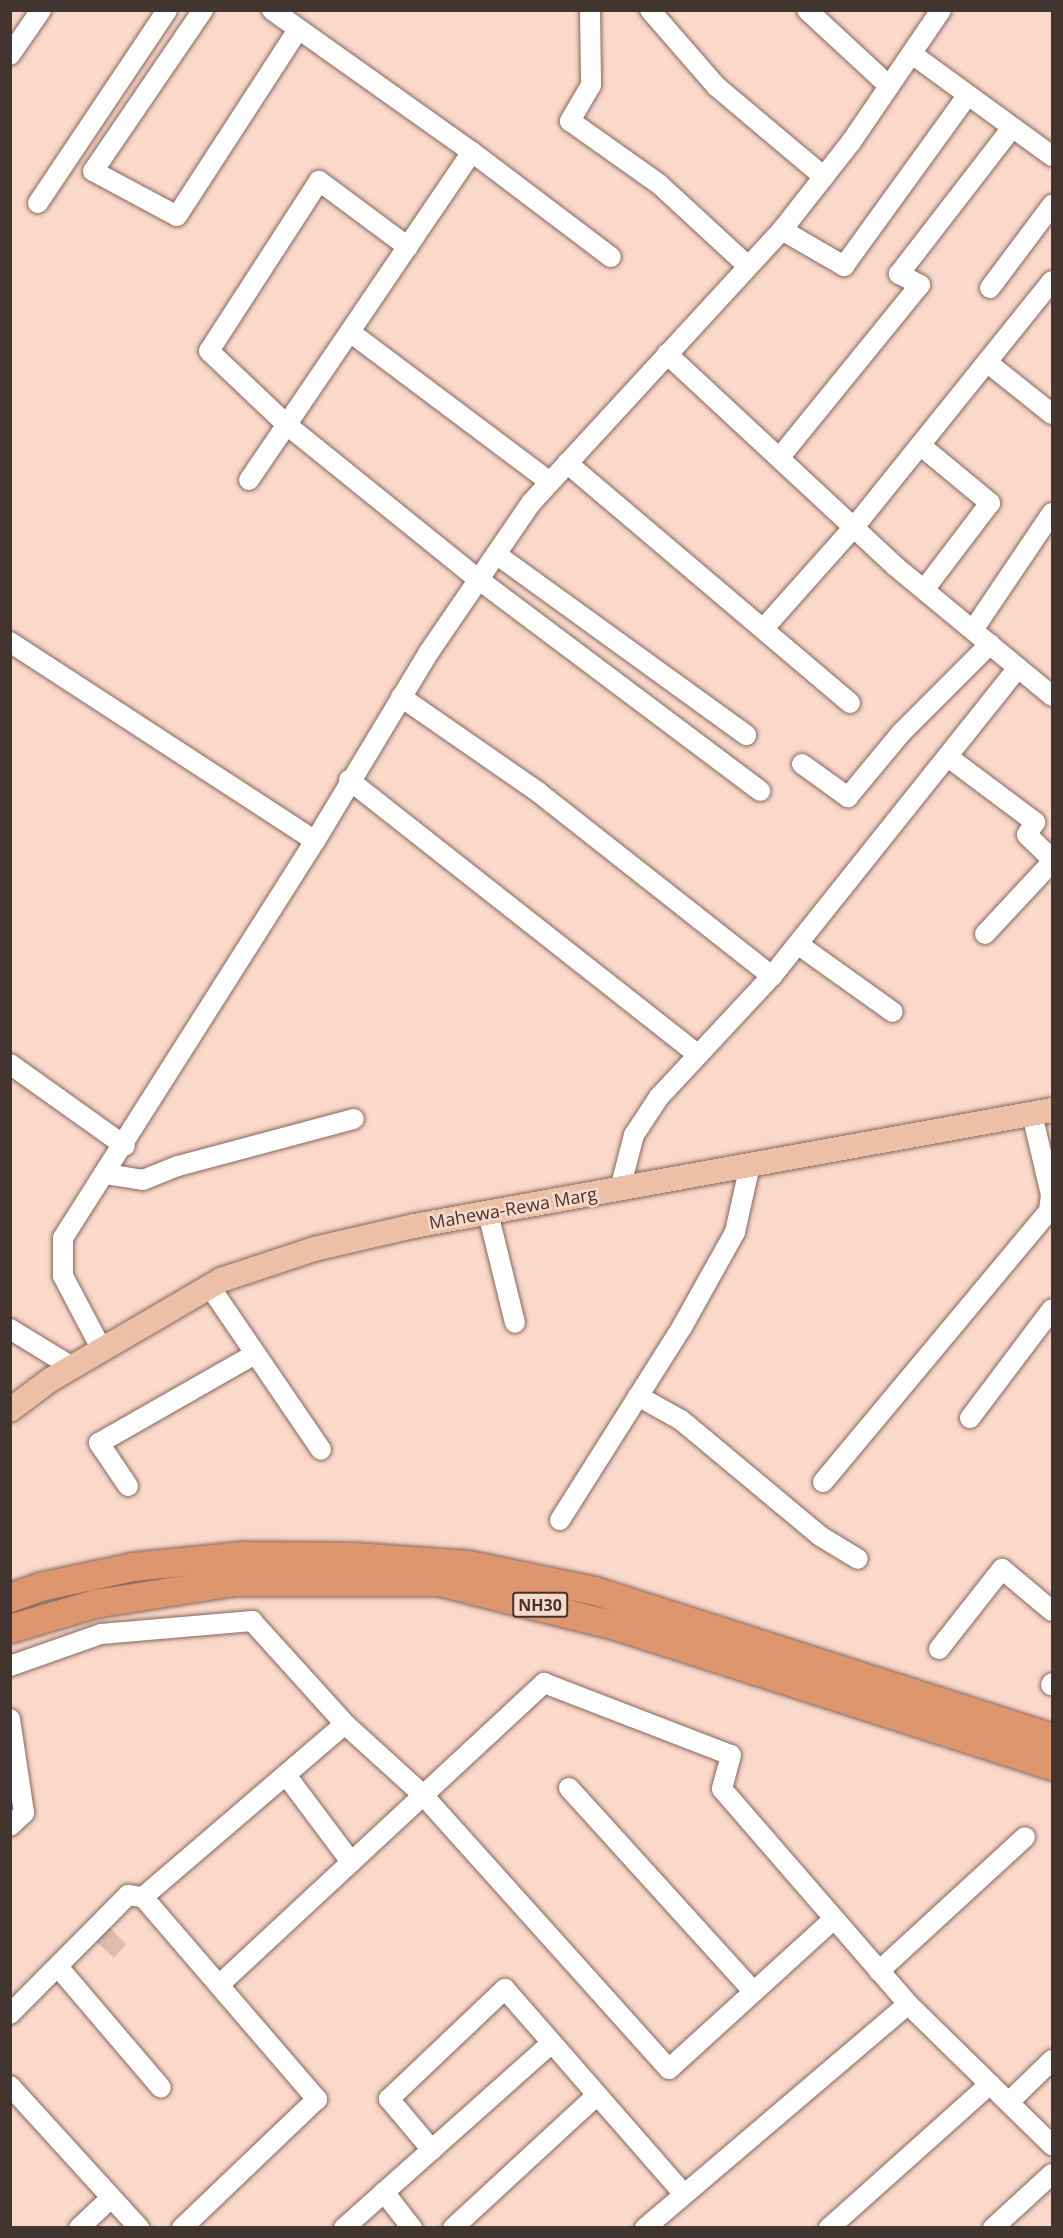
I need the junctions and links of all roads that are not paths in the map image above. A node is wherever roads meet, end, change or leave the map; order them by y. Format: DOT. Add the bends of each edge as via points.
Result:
graph roads {
  1 [pos="41,10"];
  2 [pos="167,10"];
  3 [pos="203,10"];
  4 [pos="272,10"];
  5 [pos="590,10"];
  6 [pos="650,10"];
  7 [pos="807,10"];
  8 [pos="941,10"];
  9 [pos="298,30"];
  10 [pos="912,54"];
  11 [pos="10,55"];
  12 [pos="889,86"];
  13 [pos="967,96"];
  14 [pos="1012,128"];
  15 [pos="472,152"];
  16 [pos="1053,156"];
  17 [pos="824,177"];
  18 [pos="38,203"];
  19 [pos="1053,205"];
  20 [pos="782,230"];
  21 [pos="408,247"];
  22 [pos="611,257"];
  23 [pos="748,266"];
  24 [pos="1053,281"];
  25 [pos="990,288"];
  26 [pos="350,332"];
  27 [pos="667,354"];
  28 [pos="988,363"];
  29 [pos="1053,414"];
  30 [pos="287,425"];
  31 [pos="920,446"];
  32 [pos="780,457"];
  33 [pos="567,463"];
  34 [pos="249,480"];
  35 [pos="550,482"];
  36 [pos="1053,513"];
  37 [pos="855,526"];
  38 [pos="496,554"];
  39 [pos="478,579"];
  40 [pos="924,590"];
  41 [pos="764,628"];
  42 [pos="973,630"];
  43 [pos="10,642"];
  44 [pos="990,645"];
  45 [pos="1018,668"];
  46 [pos="1053,696"];
  47 [pos="401,697"];
  48 [pos="850,703"];
  49 [pos="746,735"];
  50 [pos="948,757"];
  51 [pos="802,764"];
  52 [pos="350,780"];
  53 [pos="760,791"];
  54 [pos="315,841"];
  55 [pos="1053,860"];
  56 [pos="985,934"];
  57 [pos="799,945"];
  58 [pos="772,976"];
  59 [pos="893,1012"];
  60 [pos="696,1053"];
  61 [pos="10,1064"];
  62 [pos="1042,1112"];
  63 [pos="354,1119"];
  64 [pos="125,1146"];
  65 [pos="750,1165"];
  66 [pos="106,1174"];
  67 [pos="620,1189"];
  68 [pos="488,1213"];
  69 [pos="210,1287"];
  70 [pos="1053,1309"];
  71 [pos="515,1323"];
  72 [pos="10,1329"];
  73 [pos="102,1350"];
  74 [pos="255,1354"];
  75 [pos="72,1367"];
  76 [pos="638,1396"];
  77 [pos="10,1410"];
  78 [pos="970,1418"];
  79 [pos="321,1450"];
  80 [pos="823,1482"];
  81 [pos="128,1486"];
  82 [pos="560,1520"];
  83 [pos="858,1559"];
  84 [pos="10,1598"];
  85 [pos="1053,1611"];
  86 [pos="10,1629"];
  87 [pos="939,1650"];
  88 [pos="10,1666"];
  89 [pos="10,1719"];
  90 [pos="345,1724"];
  91 [pos="1053,1738"];
  92 [pos="1053,1766"];
  93 [pos="286,1775"];
  94 [pos="569,1788"];
  95 [pos="423,1795"];
  96 [pos="10,1826"];
  97 [pos="1025,1837"];
  98 [pos="351,1862"];
  99 [pos="143,1897"];
  100 [pos="834,1919"];
  101 [pos="59,1968"];
  102 [pos="879,1971"];
  103 [pos="219,1985"];
  104 [pos="754,1992"];
  105 [pos="908,2004"];
  106 [pos="10,2014"];
  107 [pos="552,2043"];
  108 [pos="1053,2060"];
  109 [pos="990,2084"];
  110 [pos="10,2086"];
  111 [pos="161,2088"];
  112 [pos="597,2095"];
  113 [pos="1009,2102"];
  114 [pos="1053,2145"];
  115 [pos="432,2150"];
  116 [pos="1053,2174"];
  117 [pos="384,2192"];
  118 [pos="684,2194"];
  119 [pos="111,2198"];
  120 [pos="79,2228"];
  121 [pos="139,2228"];
  122 [pos="182,2228"];
  123 [pos="344,2228"];
  124 [pos="412,2228"];
  125 [pos="453,2228"];
  126 [pos="645,2228"];
  127 [pos="829,2228"];
  128 [pos="993,2228"];
  1 -- 11 [label="street"];
  2 -- 18 [label="street"];
  3 -- 9 [label="street" via="93,171 177,216"];
  4 -- 9 [label="street"];
  5 -- 23 [label="street" via="591,85 570,121 659,184"];
  6 -- 17 [label="street" via="716,86"];
  7 -- 12 [label="street"];
  8 -- 10 [label="street"];
  9 -- 15 [label="street"];
  10 -- 12 [label="street"];
  10 -- 13 [label="street"];
  12 -- 17 [label="street"];
  13 -- 14 [label="street"];
  13 -- 20 [label="street" via="844,266"];
  14 -- 16 [label="street"];
  14 -- 32 [label="street" via="899,274 920,285"];
  15 -- 21 [label="street"];
  15 -- 22 [label="street"];
  17 -- 20 [label="street"];
  19 -- 25 [label="street"];
  20 -- 23 [label="street"];
  21 -- 26 [label="street"];
  21 -- 30 [label="street" via="318,181 209,351"];
  23 -- 27 [label="street"];
  24 -- 28 [label="street"];
  26 -- 30 [label="street"];
  26 -- 35 [label="street"];
  27 -- 32 [label="street"];
  27 -- 33 [label="street"];
  28 -- 29 [label="street"];
  28 -- 31 [label="street"];
  30 -- 34 [label="street"];
  30 -- 39 [label="street"];
  31 -- 37 [label="street"];
  31 -- 40 [label="street" via="990,503"];
  32 -- 37 [label="street"];
  33 -- 35 [label="street"];
  33 -- 41 [label="street"];
  35 -- 38 [label="street"];
  36 -- 42 [label="street"];
  37 -- 40 [label="street"];
  37 -- 41 [label="street"];
  38 -- 39 [label="street"];
  38 -- 49 [label="street"];
  39 -- 47 [label="street"];
  39 -- 53 [label="street"];
  40 -- 42 [label="street"];
  41 -- 48 [label="street"];
  42 -- 44 [label="street"];
  43 -- 54 [label="street"];
  44 -- 45 [label="street"];
  44 -- 51 [label="street" via="901,733 848,796"];
  45 -- 46 [label="street"];
  45 -- 50 [label="street"];
  47 -- 52 [label="street"];
  47 -- 58 [label="street" via="537,792"];
  50 -- 55 [label="street" via="1035,822 1027,835"];
  50 -- 57 [label="street"];
  52 -- 54 [label="street"];
  52 -- 60 [label="street"];
  54 -- 64 [label="street"];
  55 -- 56 [label="street"];
  57 -- 58 [label="street"];
  57 -- 59 [label="street"];
  58 -- 60 [label="street"];
  60 -- 67 [label="street" via="634,1135"];
  61 -- 64 [label="street"];
  62 -- 65 [label="main road, Mahewa-Rewa Marg"];
  62 -- 80 [label="street" via="1051,1195 1049,1211"];
  63 -- 66 [label="street" via="178,1166 143,1180"];
  64 -- 66 [label="street"];
  65 -- 67 [label="main road, Mahewa-Rewa Marg"];
  65 -- 76 [label="street" via="735,1232"];
  66 -- 73 [label="street" via="63,1238 63,1276"];
  67 -- 68 [label="main road, Mahewa-Rewa Marg"];
  68 -- 69 [label="main road, Mahewa-Rewa Marg" via="314,1249"];
  68 -- 71 [label="street"];
  69 -- 73 [label="main road, Mahewa-Rewa Marg"];
  69 -- 74 [label="street"];
  70 -- 78 [label="street"];
  72 -- 75 [label="street"];
  73 -- 75 [label="main road, Mahewa-Rewa Marg"];
  74 -- 79 [label="street"];
  74 -- 81 [label="street" via="99,1443"];
  75 -- 77 [label="main road, Mahewa-Rewa Marg"];
  76 -- 82 [label="street"];
  76 -- 83 [label="street" via="690,1427 820,1536"];
  84 -- 91 [label="highway, NH30" via="40,1587 133,1567 243,1556 355,1557 470,1565 595,1591"];
  85 -- 87 [label="street" via="1002,1569"];
  86 -- 92 [label="highway, NH30" via="95,1604 234,1582 439,1582 619,1627"];
  88 -- 90 [label="street" via="101,1634 252,1621"];
  89 -- 96 [label="street" via="24,1813"];
  90 -- 93 [label="street"];
  90 -- 95 [label="street"];
  93 -- 98 [label="street"];
  93 -- 99 [label="street"];
  94 -- 104 [label="street"];
  95 -- 98 [label="street"];
  95 -- 100 [label="street" via="544,1683 731,1755 722,1789"];
  95 -- 104 [label="street" via="669,2069"];
  97 -- 102 [label="street"];
  98 -- 103 [label="street"];
  99 -- 101 [label="street" via="128,1895"];
  99 -- 103 [label="street"];
  100 -- 102 [label="street"];
  100 -- 104 [label="street"];
  101 -- 106 [label="street"];
  101 -- 111 [label="street"];
  102 -- 105 [label="street"];
  103 -- 122 [label="street" via="318,2099"];
  105 -- 109 [label="street"];
  105 -- 118 [label="street"];
  107 -- 112 [label="street"];
  107 -- 115 [label="street"];
  107 -- 115 [label="street" via="505,1989 389,2099"];
  108 -- 113 [label="street"];
  109 -- 113 [label="street"];
  109 -- 127 [label="street"];
  110 -- 119 [label="street"];
  112 -- 118 [label="street"];
  112 -- 125 [label="street"];
  113 -- 114 [label="street"];
  115 -- 117 [label="street"];
  116 -- 128 [label="street"];
  117 -- 123 [label="street"];
  117 -- 124 [label="street"];
  118 -- 126 [label="street"];
  119 -- 120 [label="street"];
  119 -- 121 [label="street"];
}
